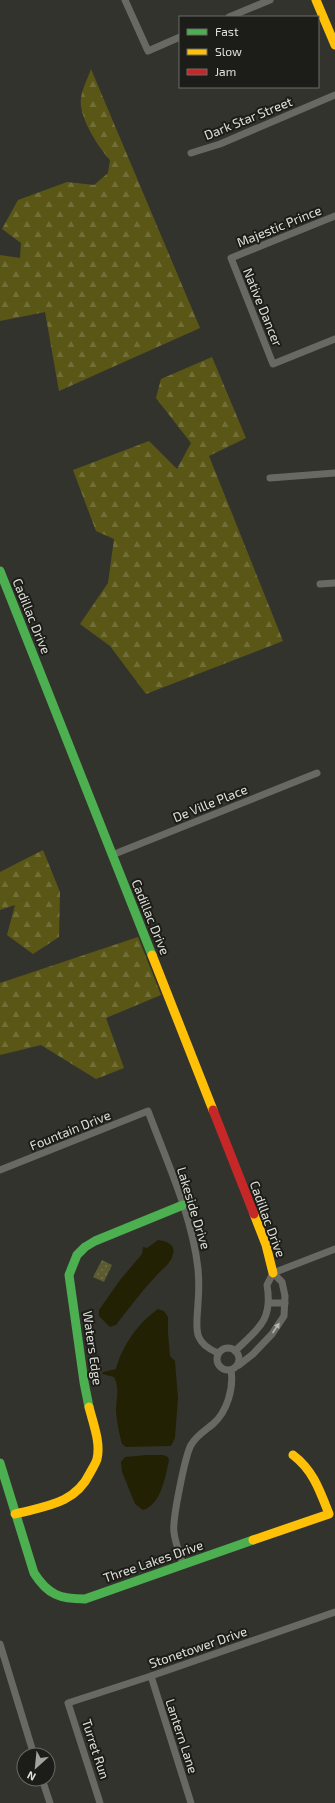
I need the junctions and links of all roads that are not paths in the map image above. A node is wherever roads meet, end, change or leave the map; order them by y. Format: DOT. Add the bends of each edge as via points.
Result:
graph roads {
  1 [pos="125,0"];
  2 [pos="270,0"];
  3 [pos="316,0"];
  4 [pos="231,16"];
  5 [pos="179,37"];
  6 [pos="335,45"];
  7 [pos="335,95"];
  8 [pos="191,153"];
  9 [pos="335,216"];
  10 [pos="231,258"];
  11 [pos="335,339"];
  12 [pos="335,473"];
  13 [pos="270,478"];
  14 [pos="0,571"];
  15 [pos="335,583"];
  16 [pos="320,584"];
  17 [pos="317,773"];
  18 [pos="112,855"];
  19 [pos="148,1111"];
  20 [pos="0,1170"];
  21 [pos="183,1205"];
  22 [pos="335,1249"];
  23 [pos="273,1273"];
  24 [pos="269,1303"];
  25 [pos="285,1303"];
  26 [pos="257,1330"];
  27 [pos="267,1340"];
  28 [pos="235,1351"];
  29 [pos="218,1353"];
  30 [pos="239,1365"];
  31 [pos="231,1370"];
  32 [pos="293,1455"];
  33 [pos="0,1463"];
  34 [pos="15,1514"];
  35 [pos="184,1565"];
  36 [pos="335,1612"];
  37 [pos="0,1644"];
  38 [pos="151,1676"];
  39 [pos="68,1703"];
  40 [pos="32,1747"];
  41 [pos="45,1787"];
  42 [pos="50,1803"];
  43 [pos="100,1803"];
  44 [pos="191,1803"];
  1 -- 5 [label="street" via="148,51"];
  2 -- 4 [label="street"];
  3 -- 6 [label="street"];
  7 -- 8 [label="street, Dark Star Street" via="220,144"];
  9 -- 10 [label="street, Majestic Prince"];
  10 -- 11 [label="street, Native Dancer" via="273,364"];
  12 -- 13 [label="street"];
  14 -- 18 [label="street, Cadillac Drive"];
  15 -- 16 [label="street"];
  17 -- 18 [label="street, De Ville Place"];
  18 -- 23 [label="street, Cadillac Drive" via="260,1231"];
  19 -- 20 [label="street, Fountain Drive"];
  19 -- 21 [label="street, Lakeside Drive"];
  21 -- 29 [label="street, Lakeside Drive" via="198,1271 197,1334 208,1348"];
  21 -- 34 [label="street, Waters Edge" via="94,1241 76,1255 69,1275 84,1382 97,1441 97,1459 85,1484 74,1495 53,1504"];
  22 -- 23 [label="street"];
  23 -- 24 [label="street" via="267,1285"];
  23 -- 25 [label="street" via="282,1282"];
  24 -- 25 [label="street"];
  24 -- 26 [label="street" via="264,1320"];
  27 -- 25 [label="street, one-way" via="284,1316"];
  26 -- 27 [label="street"];
  26 -- 28 [label="street"];
  27 -- 30 [label="street"];
  28 -- 29 [label="street" via="224,1349"];
  28 -- 30 [label="street" via="239,1357"];
  29 -- 31 [label="street" via="219,1366"];
  30 -- 31 [label="street"];
  31 -- 35 [label="street" via="227,1404 215,1423 194,1441 187,1457 173,1531"];
  32 -- 35 [label="street, Three Lakes Drive" via="304,1463 312,1474 330,1514"];
  33 -- 34 [label="street, Three Lakes Drive"];
  34 -- 35 [label="street, Three Lakes Drive" via="34,1574 40,1584 57,1596 85,1599"];
  36 -- 38 [label="street, Stonetower Drive"];
  37 -- 40 [label="street"];
  38 -- 39 [label="street, Stonetower Drive"];
  38 -- 44 [label="street, Lantern Lane"];
  39 -- 43 [label="street, Turret Run"];
  41 -- 42 [label="street"];
}
